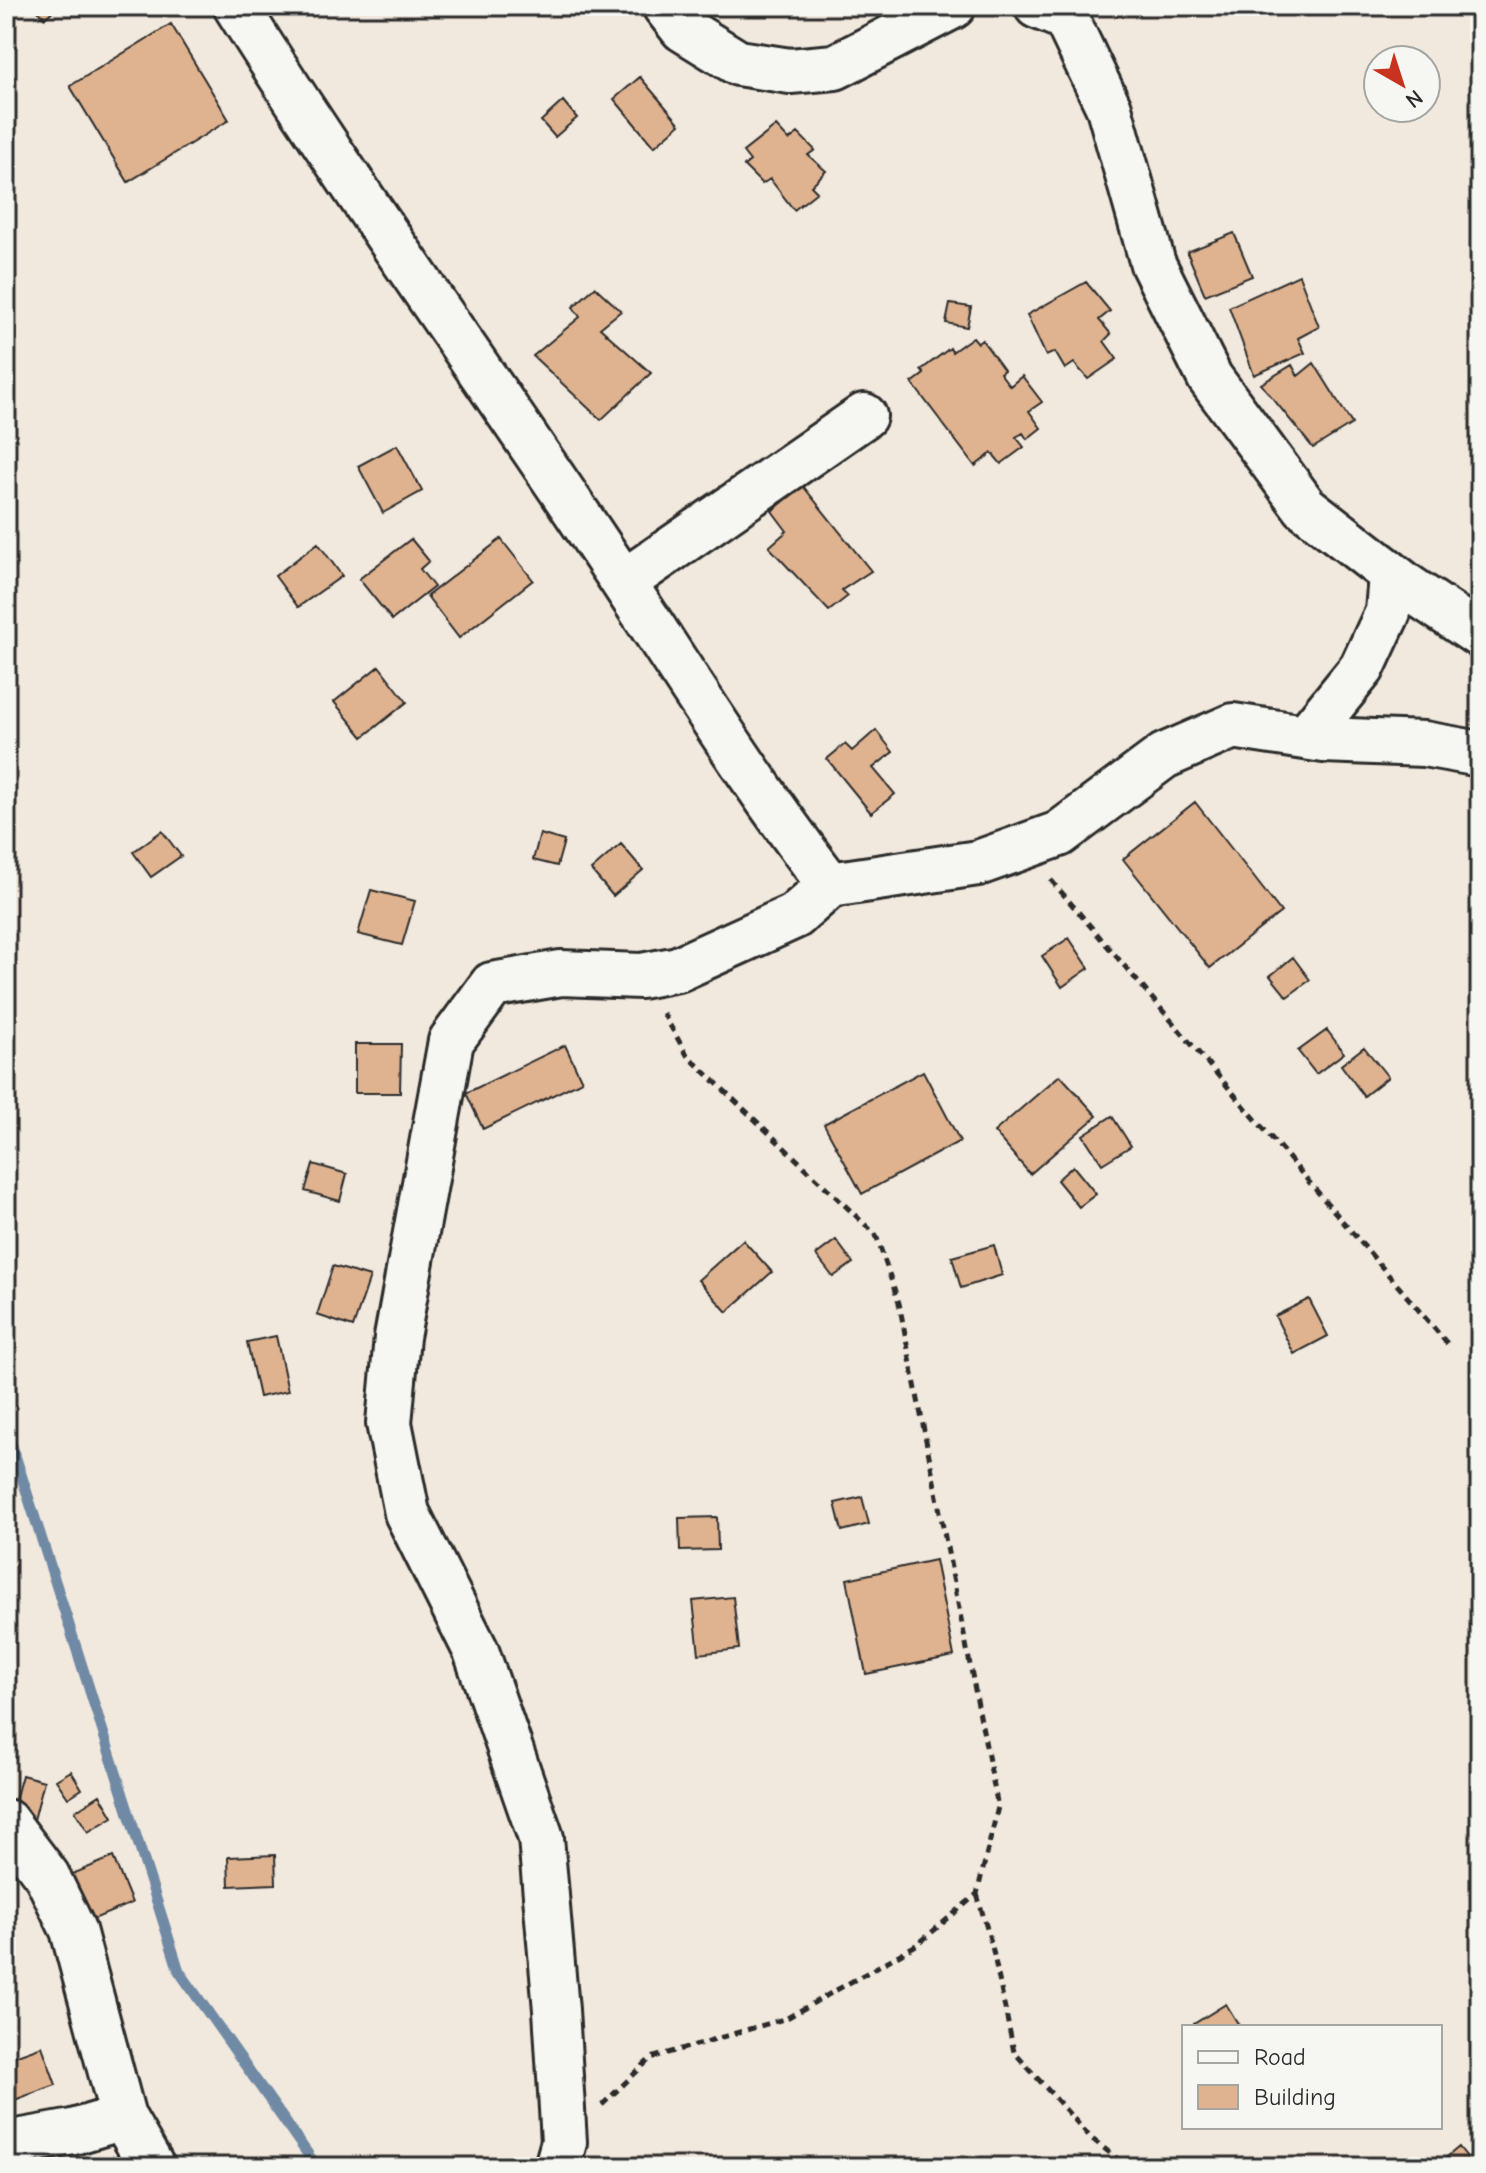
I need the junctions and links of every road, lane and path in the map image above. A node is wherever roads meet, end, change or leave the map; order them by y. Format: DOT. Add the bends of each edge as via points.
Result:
graph roads {
  1 [pos="236,6"];
  2 [pos="665,6"];
  3 [pos="953,6"];
  4 [pos="1037,6"];
  5 [pos="864,416"];
  6 [pos="1391,575"];
  7 [pos="624,582"];
  8 [pos="1480,635"];
  9 [pos="1306,737"];
  10 [pos="1480,754"];
  11 [pos="1023,847"];
  12 [pos="830,885"];
  13 [pos="641,976"];
  14 [pos="1451,1348"];
  15 [pos="6,1822"];
  16 [pos="977,1894"];
  17 [pos="123,2117"];
  18 [pos="6,2144"];
  19 [pos="560,2154"];
  20 [pos="152,2167"];
  21 [pos="1128,2167"];
  1 -- 7 [label="street" via="317,135"];
  2 -- 3 [label="street" via="683,29 738,63 790,71 835,67"];
  4 -- 6 [label="street" via="1066,18 1109,108 1153,264 1210,378 1305,507"];
  5 -- 7 [label="street"];
  6 -- 8 [label="street"];
  6 -- 9 [label="street" via="1388,612 1362,668"];
  7 -- 12 [label="street" via="776,815"];
  9 -- 10 [label="street" via="1424,744"];
  9 -- 11 [label="street" via="1233,726 1164,756 1059,834"];
  11 -- 12 [label="street" via="978,863"];
  11 -- 14 [label="path"];
  12 -- 13 [label="street" via="795,916 678,969"];
  13 -- 16 [label="path" via="687,1055 876,1235 899,1303 998,1807"];
  13 -- 19 [label="street" via="561,973 492,985 451,1041 397,1337 389,1423 407,1513 476,1651 541,1838 556,2010"];
  15 -- 17 [label="street" via="47,1876 73,1930"];
  16 -- 19 [label="path" via="918,1944 787,2018 651,2058"];
  16 -- 21 [label="path" via="1014,2052 1091,2138"];
  17 -- 18 [label="street"];
  17 -- 20 [label="street"];
}
